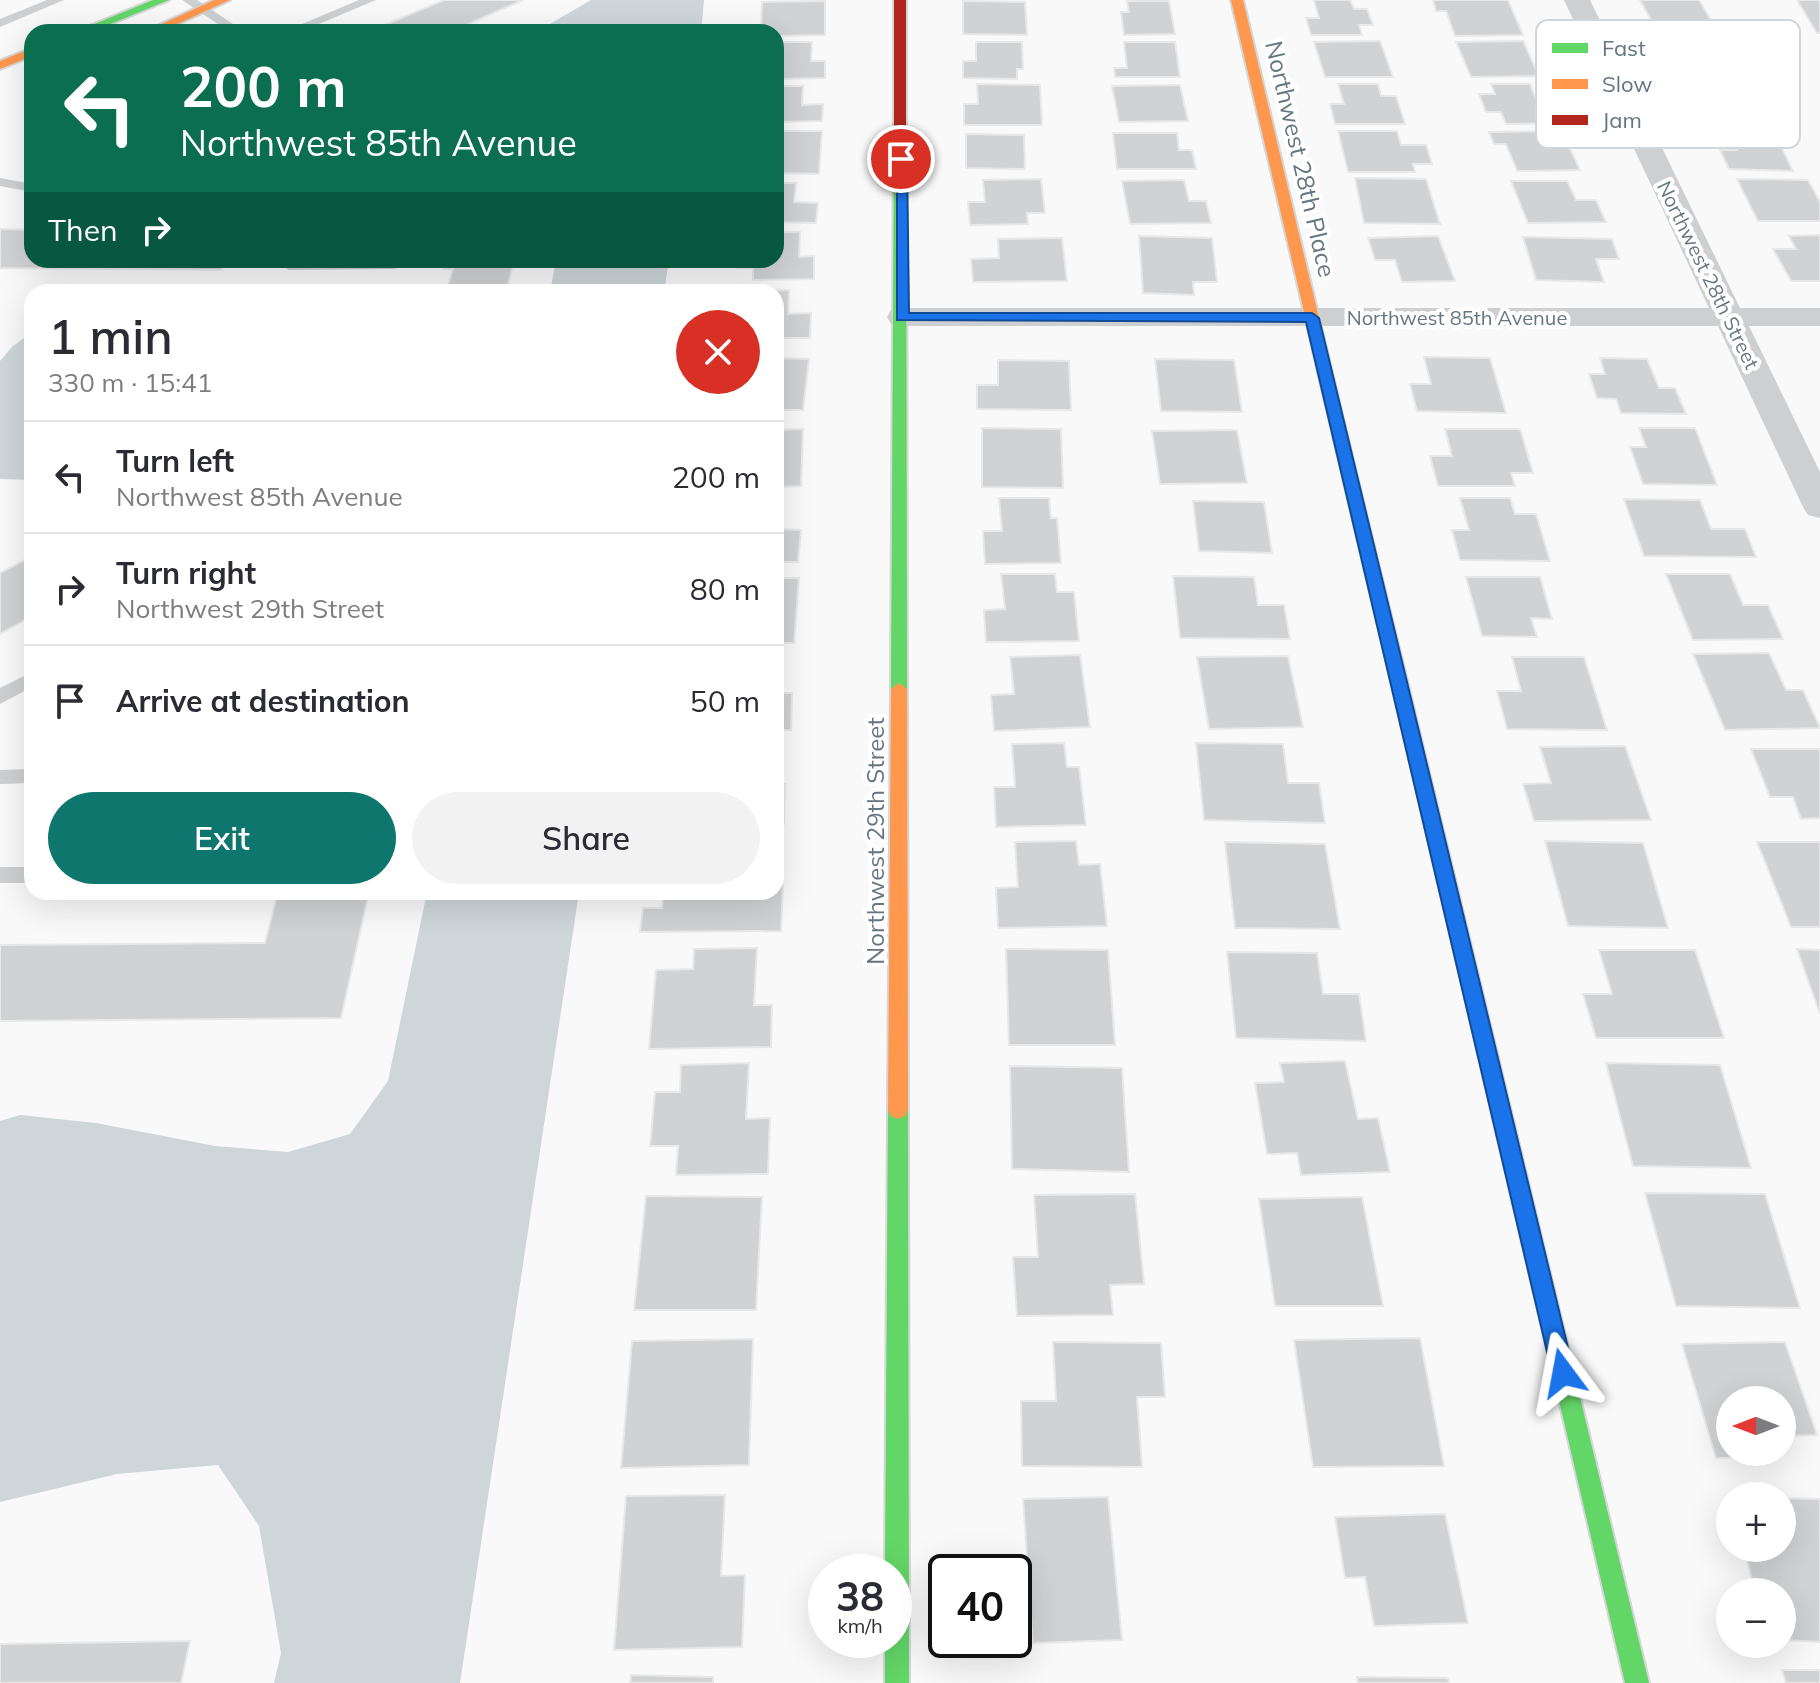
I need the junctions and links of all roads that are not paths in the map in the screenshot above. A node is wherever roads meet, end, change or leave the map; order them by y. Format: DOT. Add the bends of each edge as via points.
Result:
graph roads {
  1 [pos="58,0"];
  2 [pos="163,0"];
  3 [pos="188,0"];
  4 [pos="224,0"];
  5 [pos="370,0"];
  6 [pos="900,0"];
  7 [pos="1237,0"];
  8 [pos="1577,0"];
  9 [pos="205,10"];
  10 [pos="1587,20"];
  11 [pos="0,23"];
  12 [pos="102,24"];
  13 [pos="170,24"];
  14 [pos="227,24"];
  15 [pos="309,24"];
  16 [pos="24,55"];
  17 [pos="0,65"];
  18 [pos="1647,148"];
  19 [pos="0,182"];
  20 [pos="24,186"];
  21 [pos="902,317"];
  22 [pos="1728,317"];
  23 [pos="1820,317"];
  24 [pos="1312,318"];
  25 [pos="1820,507"];
  26 [pos="24,684"];
  27 [pos="0,697"];
  28 [pos="24,776"];
  29 [pos="0,777"];
  30 [pos="0,875"];
  31 [pos="24,875"];
  32 [pos="897,1683"];
  33 [pos="1637,1683"];
  1 -- 11 [label="lane"];
  2 -- 12 [label="street"];
  3 -- 9 [label="lane"];
  4 -- 9 [label="street"];
  5 -- 15 [label="lane"];
  6 -- 21 [label="street, Northwest 29th Street"];
  7 -- 24 [label="street, Northwest 28th Place"];
  8 -- 10 [label="street, Northwest 28th Street"];
  9 -- 13 [label="street"];
  9 -- 14 [label="lane"];
  16 -- 17 [label="street"];
  18 -- 22 [label="street, Northwest 28th Street"];
  19 -- 20 [label="lane"];
  21 -- 24 [label="street, Northwest 85th Avenue"];
  21 -- 32 [label="street, Northwest 29th Street"];
  22 -- 23 [label="street, Northwest 85th Avenue"];
  22 -- 24 [label="street, Northwest 85th Avenue"];
  22 -- 25 [label="street, Northwest 28th Street"];
  24 -- 33 [label="street, Northwest 28th Place"];
  26 -- 27 [label="lane"];
  28 -- 29 [label="lane"];
  30 -- 31 [label="lane"];
}
